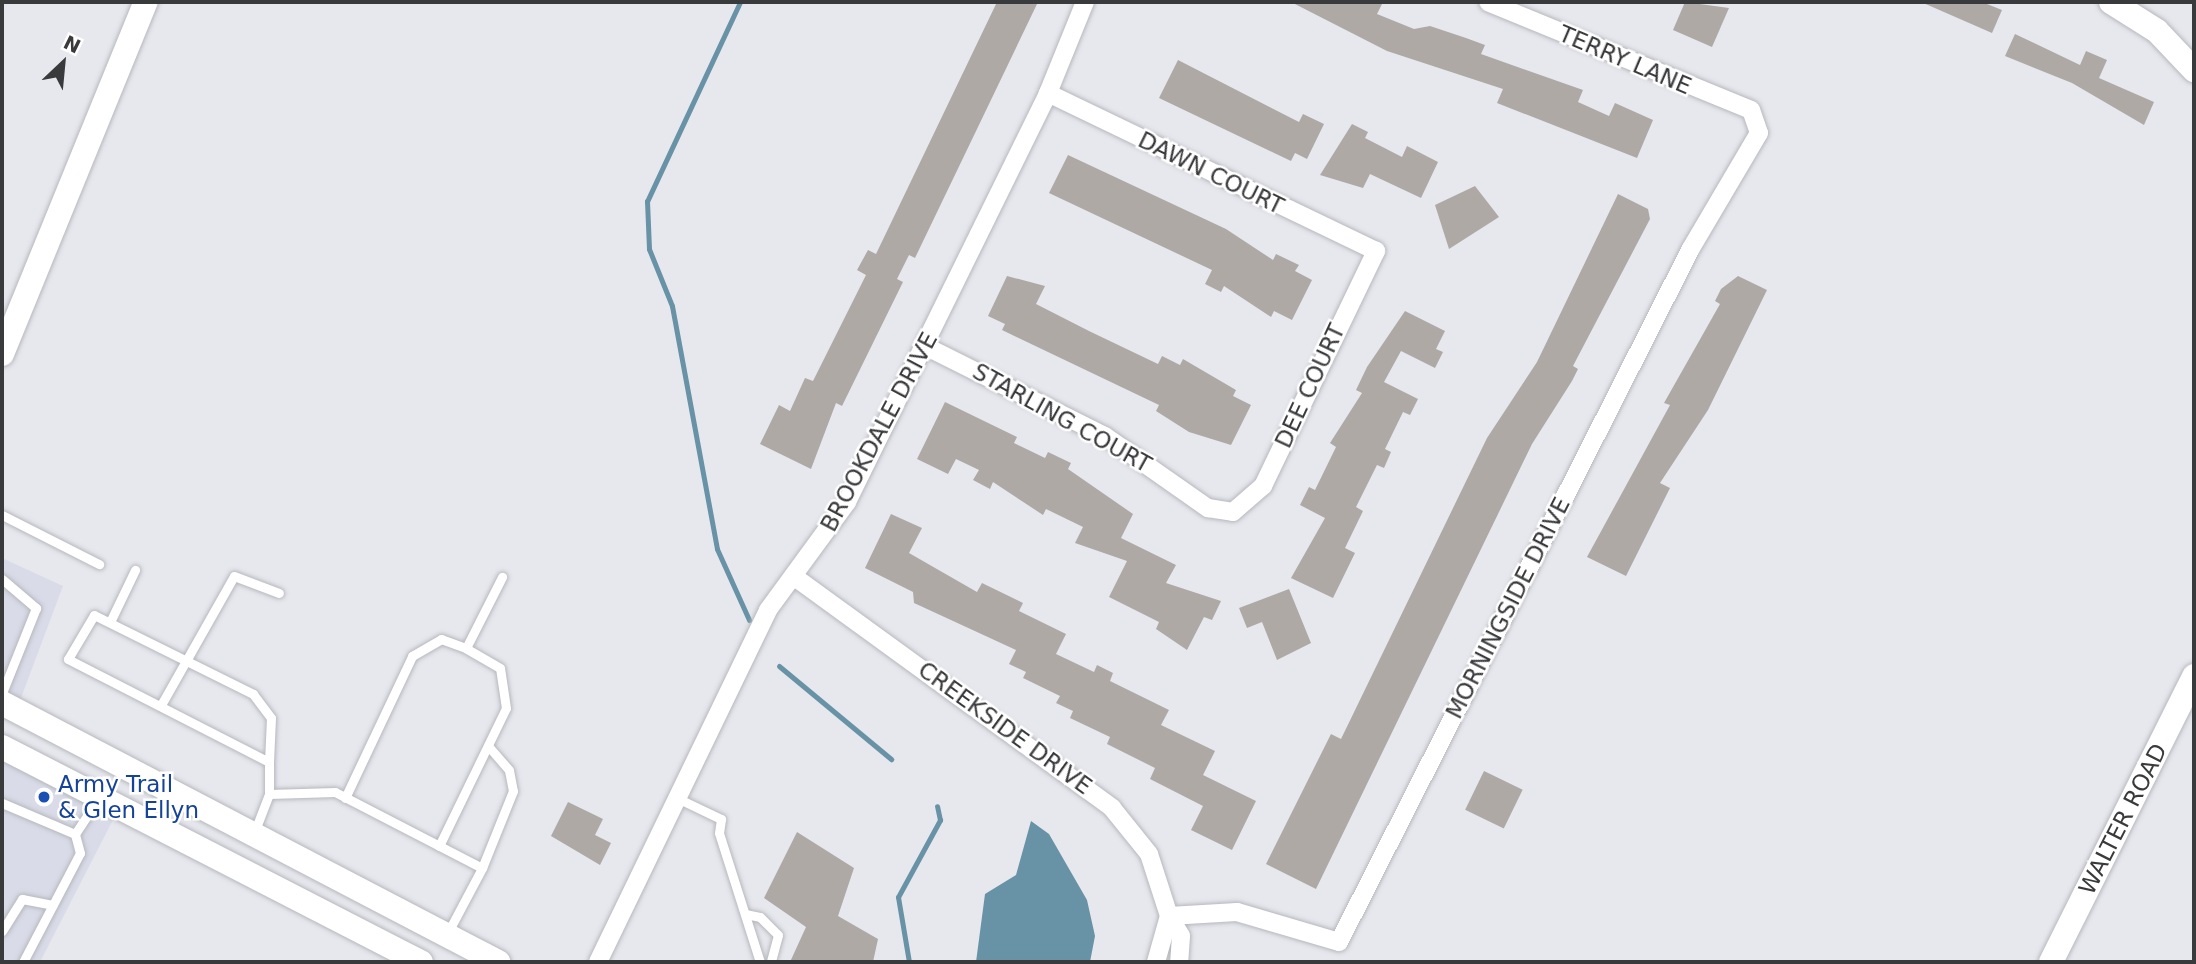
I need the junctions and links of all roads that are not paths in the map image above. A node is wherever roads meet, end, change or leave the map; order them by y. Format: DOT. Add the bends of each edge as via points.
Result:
graph roads {
  1 [pos="146,2"];
  2 [pos="1085,2"];
  3 [pos="1488,2"];
  4 [pos="2111,2"];
  5 [pos="2194,70"];
  6 [pos="1048,93"];
  7 [pos="1759,121"];
  8 [pos="1376,251"];
  9 [pos="925,346"];
  10 [pos="2,354"];
  11 [pos="1233,512"];
  12 [pos="2,515"];
  13 [pos="99,564"];
  14 [pos="135,570"];
  15 [pos="502,577"];
  16 [pos="796,578"];
  17 [pos="2,579"];
  18 [pos="279,593"];
  19 [pos="110,622"];
  20 [pos="466,648"];
  21 [pos="187,657"];
  22 [pos="2194,676"];
  23 [pos="2,693"];
  24 [pos="2,703"];
  25 [pos="161,705"];
  26 [pos="2,747"];
  27 [pos="489,747"];
  28 [pos="269,762"];
  29 [pos="269,794"];
  30 [pos="99,798"];
  31 [pos="345,798"];
  32 [pos="677,798"];
  33 [pos="2,803"];
  34 [pos="75,834"];
  35 [pos="254,835"];
  36 [pos="439,846"];
  37 [pos="482,868"];
  38 [pos="52,905"];
  39 [pos="745,914"];
  40 [pos="1168,916"];
  41 [pos="2,932"];
  42 [pos="446,935"];
  43 [pos="23,962"];
  44 [pos="421,962"];
  45 [pos="498,962"];
  46 [pos="598,962"];
  47 [pos="760,962"];
  48 [pos="771,962"];
  49 [pos="1156,962"];
  50 [pos="1179,962"];
  51 [pos="2051,962"];
  1 -- 10 [label="main road"];
  2 -- 6 [label="street, BROOKDALE DRIVE"];
  3 -- 7 [label="street, TERRY LANE" via="1742,106"];
  4 -- 5 [label="main road" via="2157,31"];
  6 -- 8 [label="street, DAWN COURT"];
  6 -- 9 [label="street, BROOKDALE DRIVE"];
  7 -- 40 [label="street, MORNINGSIDE DRIVE" via="1759,133 1689,250 1339,942 1237,912"];
  8 -- 11 [label="street, DEE COURT" via="1263,486"];
  9 -- 11 [label="street, STARLING COURT" via="1105,436 1208,508"];
  9 -- 16 [label="street, BROOKDALE DRIVE" via="847,502"];
  12 -- 13 [label="lane"];
  14 -- 19 [label="lane"];
  15 -- 20 [label="lane"];
  16 -- 32 [label="street, BROOKDALE DRIVE" via="768,610"];
  16 -- 40 [label="street, CREEKSIDE DRIVE" via="1112,808 1149,854"];
  17 -- 23 [label="lane" via="36,608"];
  18 -- 21 [label="lane" via="233,576"];
  19 -- 21 [label="lane"];
  19 -- 25 [label="lane" via="94,615 68,659"];
  20 -- 27 [label="lane" via="500,668 506,708"];
  20 -- 31 [label="lane" via="441,639 412,656"];
  21 -- 25 [label="lane"];
  21 -- 28 [label="lane" via="253,694 271,718"];
  22 -- 51 [label="main road, WALTER ROAD"];
  24 -- 35 [label="main road"];
  25 -- 28 [label="lane"];
  26 -- 30 [label="main road"];
  27 -- 36 [label="lane"];
  27 -- 37 [label="lane" via="509,770 513,791"];
  28 -- 29 [label="lane"];
  29 -- 31 [label="lane" via="335,792"];
  29 -- 35 [label="lane"];
  30 -- 34 [label="lane"];
  30 -- 44 [label="main road"];
  31 -- 36 [label="lane"];
  32 -- 39 [label="lane" via="721,819 719,833"];
  32 -- 46 [label="street, BROOKDALE DRIVE"];
  33 -- 34 [label="lane"];
  34 -- 38 [label="lane" via="80,853"];
  35 -- 42 [label="main road"];
  36 -- 37 [label="lane"];
  37 -- 42 [label="lane"];
  38 -- 41 [label="lane" via="22,899"];
  38 -- 43 [label="lane"];
  39 -- 47 [label="lane"];
  39 -- 48 [label="lane" via="760,917 778,935"];
  40 -- 49 [label="street"];
  40 -- 50 [label="street, CREEKSIDE DRIVE" via="1181,936"];
  42 -- 45 [label="main road"];
}
